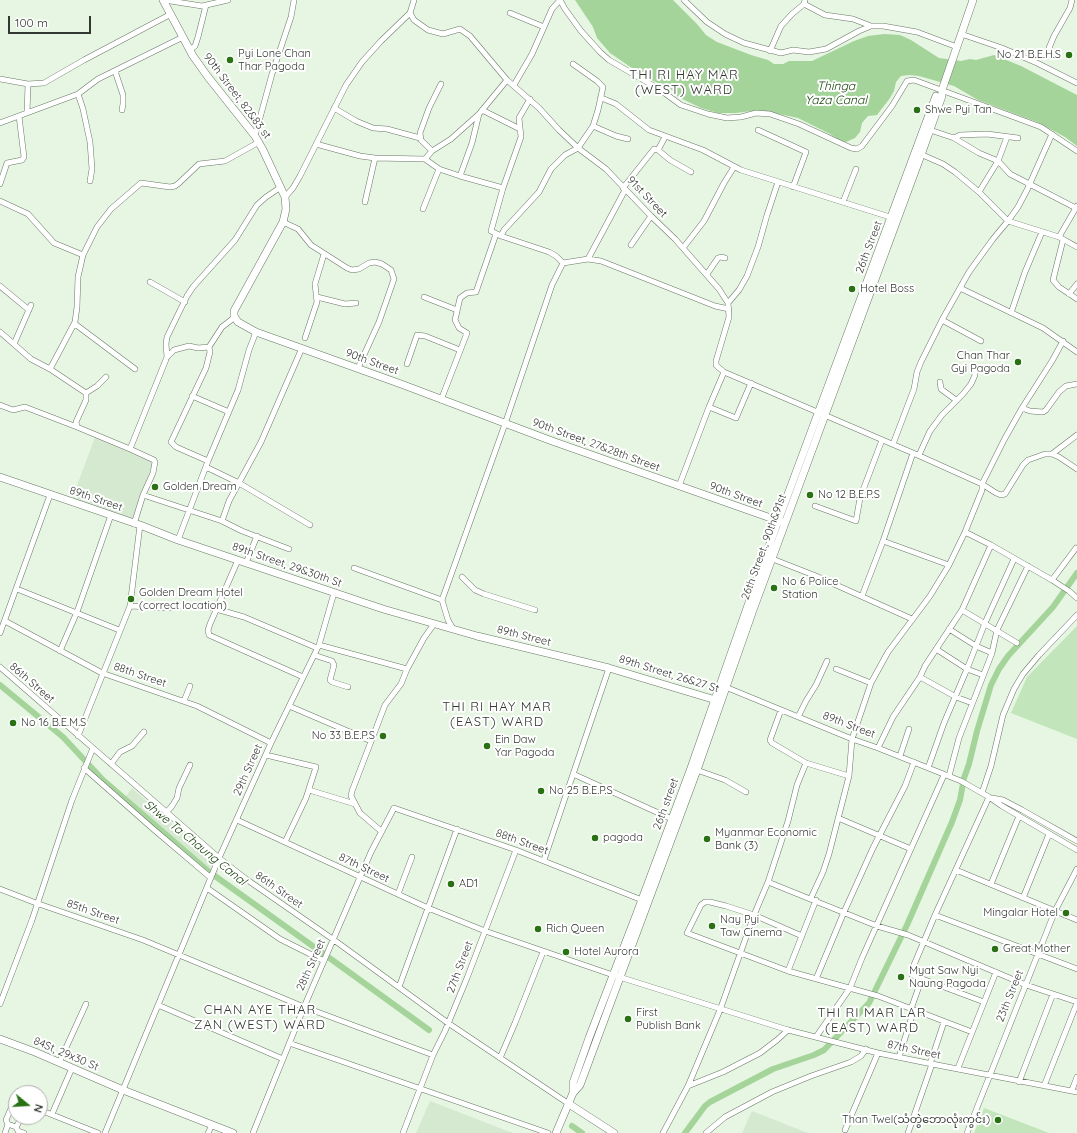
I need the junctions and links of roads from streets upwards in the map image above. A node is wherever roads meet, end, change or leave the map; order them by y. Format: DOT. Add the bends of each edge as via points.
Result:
graph roads {
  1 [pos="164,0"];
  2 [pos="228,0"];
  3 [pos="294,0"];
  4 [pos="414,0"];
  5 [pos="560,0"];
  6 [pos="684,0"];
  7 [pos="973,0"];
  8 [pos="1072,0"];
  9 [pos="172,1"];
  10 [pos="804,2"];
  11 [pos="206,5"];
  12 [pos="410,13"];
  13 [pos="510,13"];
  14 [pos="171,14"];
  15 [pos="871,26"];
  16 [pos="544,27"];
  17 [pos="961,34"];
  18 [pos="183,37"];
  19 [pos="1049,48"];
  20 [pos="190,50"];
  21 [pos="956,50"];
  22 [pos="770,51"];
  23 [pos="574,64"];
  24 [pos="115,71"];
  25 [pos="0,79"];
  26 [pos="507,80"];
  27 [pos="1077,83"];
  28 [pos="28,84"];
  29 [pos="441,84"];
  30 [pos="514,85"];
  31 [pos="942,88"];
  32 [pos="78,94"];
  33 [pos="530,99"];
  34 [pos="600,99"];
  35 [pos="334,108"];
  36 [pos="122,110"];
  37 [pos="481,112"];
  38 [pos="28,113"];
  39 [pos="19,116"];
  40 [pos="0,123"];
  41 [pos="593,126"];
  42 [pos="520,129"];
  43 [pos="927,129"];
  44 [pos="758,130"];
  45 [pos="1052,134"];
  46 [pos="255,136"];
  47 [pos="665,137"];
  48 [pos="1007,137"];
  49 [pos="420,138"];
  50 [pos="954,138"];
  51 [pos="1018,138"];
  52 [pos="628,139"];
  53 [pos="259,142"];
  54 [pos="316,144"];
  55 [pos="578,148"];
  56 [pos="658,150"];
  57 [pos="432,151"];
  58 [pos="1077,151"];
  59 [pos="918,153"];
  60 [pos="374,158"];
  61 [pos="426,159"];
  62 [pos="998,161"];
  63 [pos="734,167"];
  64 [pos="439,169"];
  65 [pos="856,169"];
  66 [pos="691,172"];
  67 [pos="460,176"];
  68 [pos="90,181"];
  69 [pos="778,182"];
  70 [pos="0,184"];
  71 [pos="1029,185"];
  72 [pos="281,187"];
  73 [pos="793,187"];
  74 [pos="503,188"];
  75 [pos="624,189"];
  76 [pos="979,192"];
  77 [pos="285,197"];
  78 [pos="0,201"];
  79 [pos="365,202"];
  80 [pos="843,202"];
  81 [pos="1076,207"];
  82 [pos="423,209"];
  83 [pos="651,216"];
  84 [pos="895,218"];
  85 [pos="1008,221"];
  86 [pos="283,222"];
  87 [pos="1042,232"];
  88 [pos="499,235"];
  89 [pos="1061,239"];
  90 [pos="631,245"];
  91 [pos="1077,247"];
  92 [pos="683,248"];
  93 [pos="324,254"];
  94 [pos="83,255"];
  95 [pos="725,258"];
  96 [pos="588,259"];
  97 [pos="563,262"];
  98 [pos="707,274"];
  99 [pos="150,282"];
  100 [pos="1077,284"];
  101 [pos="0,286"];
  102 [pos="960,288"];
  103 [pos="1069,294"];
  104 [pos="317,297"];
  105 [pos="424,297"];
  106 [pos="1077,299"];
  107 [pos="185,302"];
  108 [pos="356,303"];
  109 [pos="729,306"];
  110 [pos="457,310"];
  111 [pos="1010,313"];
  112 [pos="235,317"];
  113 [pos="942,320"];
  114 [pos="75,324"];
  115 [pos="0,332"];
  116 [pos="256,332"];
  117 [pos="305,338"];
  118 [pos="981,341"];
  119 [pos="1063,342"];
  120 [pos="14,344"];
  121 [pos="209,347"];
  122 [pos="302,348"];
  123 [pos="460,350"];
  124 [pos="1077,352"];
  125 [pos="167,357"];
  126 [pos="407,364"];
  127 [pos="974,367"];
  128 [pos="358,368"];
  129 [pos="50,369"];
  130 [pos="135,369"];
  131 [pos="724,372"];
  132 [pos="106,377"];
  133 [pos="940,382"];
  134 [pos="751,383"];
  135 [pos="1077,384"];
  136 [pos="86,393"];
  137 [pos="192,396"];
  138 [pos="441,400"];
  139 [pos="956,400"];
  140 [pos="0,405"];
  141 [pos="709,407"];
  142 [pos="1022,408"];
  143 [pos="229,412"];
  144 [pos="821,414"];
  145 [pos="505,424"];
  146 [pos="77,427"];
  147 [pos="1077,435"];
  148 [pos="882,440"];
  149 [pos="893,444"];
  150 [pos="130,449"];
  151 [pos="913,453"];
  152 [pos="1052,454"];
  153 [pos="919,455"];
  154 [pos="207,464"];
  155 [pos="1077,469"];
  156 [pos="0,476"];
  157 [pos="239,483"];
  158 [pos="982,484"];
  159 [pos="679,486"];
  160 [pos="50,495"];
  161 [pos="143,495"];
  162 [pos="815,506"];
  163 [pos="190,510"];
  164 [pos="111,515"];
  165 [pos="222,521"];
  166 [pos="781,522"];
  167 [pos="137,524"];
  168 [pos="310,525"];
  169 [pos="965,532"];
  170 [pos="257,536"];
  171 [pos="178,540"];
  172 [pos="883,541"];
  173 [pos="991,545"];
  174 [pos="1076,548"];
  175 [pos="289,549"];
  176 [pos="769,558"];
  177 [pos="1014,559"];
  178 [pos="238,560"];
  179 [pos="246,563"];
  180 [pos="949,565"];
  181 [pos="1028,566"];
  182 [pos="354,568"];
  183 [pos="462,577"];
  184 [pos="1052,580"];
  185 [pos="17,589"];
  186 [pos="334,593"];
  187 [pos="862,596"];
  188 [pos="1077,598"];
  189 [pos="442,600"];
  190 [pos="130,606"];
  191 [pos="216,609"];
  192 [pos="535,610"];
  193 [pos="962,610"];
  194 [pos="77,612"];
  195 [pos="1077,615"];
  196 [pos="912,619"];
  197 [pos="5,621"];
  198 [pos="985,623"];
  199 [pos="434,624"];
  200 [pos="453,629"];
  201 [pos="949,629"];
  202 [pos="120,630"];
  203 [pos="997,630"];
  204 [pos="0,633"];
  205 [pos="1017,643"];
  206 [pos="976,646"];
  207 [pos="318,647"];
  208 [pos="936,649"];
  209 [pos="60,651"];
  210 [pos="992,653"];
  211 [pos="314,656"];
  212 [pos="826,661"];
  213 [pos="0,667"];
  214 [pos="609,668"];
  215 [pos="407,669"];
  216 [pos="836,669"];
  217 [pos="967,669"];
  218 [pos="102,673"];
  219 [pos="983,675"];
  220 [pos="303,677"];
  221 [pos="920,677"];
  222 [pos="871,683"];
  223 [pos="190,686"];
  224 [pos="723,686"];
  225 [pos="348,687"];
  226 [pos="956,696"];
  227 [pos="184,701"];
  228 [pos="718,701"];
  229 [pos="972,703"];
  230 [pos="289,706"];
  231 [pos="781,710"];
  232 [pos="798,717"];
  233 [pos="909,729"];
  234 [pos="144,732"];
  235 [pos="78,736"];
  236 [pos="852,739"];
  237 [pos="371,740"];
  238 [pos="271,743"];
  239 [pos="878,748"];
  240 [pos="92,750"];
  241 [pos="266,755"];
  242 [pos="900,756"];
  243 [pos="914,762"];
  244 [pos="806,763"];
  245 [pos="111,764"];
  246 [pos="190,765"];
  247 [pos="85,766"];
  248 [pos="928,768"];
  249 [pos="694,769"];
  250 [pos="573,774"];
  251 [pos="849,776"];
  252 [pos="947,776"];
  253 [pos="309,790"];
  254 [pos="746,792"];
  255 [pos="982,793"];
  256 [pos="989,797"];
  257 [pos="355,804"];
  258 [pos="394,808"];
  259 [pos="166,813"];
  260 [pos="1019,816"];
  261 [pos="838,818"];
  262 [pos="237,820"];
  263 [pos="675,821"];
  264 [pos="457,830"];
  265 [pos="381,831"];
  266 [pos="1049,834"];
  267 [pos="880,835"];
  268 [pos="1077,841"];
  269 [pos="285,842"];
  270 [pos="911,849"];
  271 [pos="516,850"];
  272 [pos="1077,850"];
  273 [pos="412,857"];
  274 [pos="219,858"];
  275 [pos="544,860"];
  276 [pos="1077,869"];
  277 [pos="956,870"];
  278 [pos="211,877"];
  279 [pos="360,877"];
  280 [pos="768,882"];
  281 [pos="991,884"];
  282 [pos="207,888"];
  283 [pos="0,889"];
  284 [pos="398,894"];
  285 [pos="1023,898"];
  286 [pos="814,899"];
  287 [pos="642,900"];
  288 [pos="36,903"];
  289 [pos="428,908"];
  290 [pos="1055,911"];
  291 [pos="844,912"];
  292 [pos="754,915"];
  293 [pos="935,915"];
  294 [pos="1077,920"];
  295 [pos="877,926"];
  296 [pos="485,931"];
  297 [pos="802,936"];
  298 [pos="334,940"];
  299 [pos="923,943"];
  300 [pos="544,952"];
  301 [pos="179,954"];
  302 [pos="741,954"];
  303 [pos="1038,955"];
  304 [pos="325,958"];
  305 [pos="1077,969"];
  306 [pos="788,971"];
  307 [pos="996,972"];
  308 [pos="616,976"];
  309 [pos="922,978"];
  310 [pos="816,979"];
  311 [pos="1026,985"];
  312 [pos="399,987"];
  313 [pos="850,988"];
  314 [pos="1053,994"];
  315 [pos="984,1002"];
  316 [pos="1077,1003"];
  317 [pos="0,1004"];
  318 [pos="86,1004"];
  319 [pos="158,1005"];
  320 [pos="304,1007"];
  321 [pos="912,1009"];
  322 [pos="720,1010"];
  323 [pos="944,1022"];
  324 [pos="448,1023"];
  325 [pos="788,1030"];
  326 [pos="972,1032"];
  327 [pos="816,1037"];
  328 [pos="0,1039"];
  329 [pos="289,1043"];
  330 [pos="866,1049"];
  331 [pos="878,1053"];
  332 [pos="433,1055"];
  333 [pos="899,1057"];
  334 [pos="500,1058"];
  335 [pos="283,1059"];
  336 [pos="59,1063"];
  337 [pos="931,1064"];
  338 [pos="72,1068"];
  339 [pos="958,1068"];
  340 [pos="990,1076"];
  341 [pos="1077,1077"];
  342 [pos="1019,1082"];
  343 [pos="688,1086"];
  344 [pos="1044,1086"];
  345 [pos="419,1089"];
  346 [pos="123,1090"];
  347 [pos="1074,1091"];
  348 [pos="569,1104"];
  349 [pos="48,1113"];
  350 [pos="52,1114"];
  351 [pos="8,1115"];
  352 [pos="8,1124"];
  353 [pos="11,1125"];
  354 [pos="212,1125"];
  355 [pos="16,1127"];
  356 [pos="845,1130"];
  357 [pos="5,1133"];
  358 [pos="24,1133"];
  359 [pos="98,1133"];
  360 [pos="105,1133"];
  361 [pos="208,1133"];
  362 [pos="233,1133"];
  363 [pos="253,1133"];
  364 [pos="403,1133"];
  365 [pos="548,1133"];
  366 [pos="556,1133"];
  367 [pos="614,1133"];
  368 [pos="663,1133"];
  369 [pos="706,1133"];
  370 [pos="908,1133"];
  371 [pos="967,1133"];
  1 -- 9 [label="street"];
  1 -- 14 [label="street, 90th Street, 82&83 st"];
  2 -- 11 [label="street"];
  3 -- 46 [label="street"];
  4 -- 12 [label="street"];
  5 -- 16 [label="street" via="552,9"];
  5 -- 31 [label="street" via="581,31 609,60 681,105 722,118 756,113 770,114 811,128 847,147 857,149 862,146 907,81 918,80"];
  6 -- 22 [label="street" via="716,29 744,43"];
  7 -- 17 [label="street, 26th Street"];
  8 -- 19 [label="street"];
  9 -- 11 [label="street"];
  10 -- 15 [label="street" via="825,15 853,19"];
  10 -- 22 [label="street" via="781,26"];
  11 -- 20 [label="street" via="195,46"];
  12 -- 26 [label="street, 91st Street" via="420,25 437,33 443,34 460,29 467,33"];
  12 -- 35 [label="street" via="362,62"];
  13 -- 16 [label="street"];
  14 -- 18 [label="street, 90th Street, 82&83 st"];
  14 -- 28 [label="street" via="48,81"];
  15 -- 21 [label="street" via="917,32"];
  15 -- 22 [label="street" via="826,49 809,52"];
  16 -- 30 [label="street"];
  17 -- 21 [label="street, 26th Street"];
  17 -- 27 [label="street" via="1002,48"];
  18 -- 20 [label="street, 90th Street, 82&83 st"];
  18 -- 24 [label="street"];
  20 -- 46 [label="street, 90th Street, 82&83 st"];
  21 -- 31 [label="street, 26th Street"];
  23 -- 34 [label="street" via="602,85"];
  24 -- 32 [label="street" via="98,79"];
  24 -- 36 [label="street" via="123,95"];
  25 -- 28 [label="street"];
  26 -- 30 [label="street, 91st Street"];
  26 -- 37 [label="street"];
  28 -- 38 [label="street"];
  29 -- 49 [label="street" via="420,130"];
  30 -- 33 [label="street, 91st Street"];
  31 -- 43 [label="street, 26th Street" via="937,94"];
  31 -- 45 [label="street" via="1041,127"];
  32 -- 38 [label="street"];
  32 -- 68 [label="street" via="90,142"];
  33 -- 42 [label="street" via="519,118"];
  33 -- 55 [label="street, 91st Street"];
  34 -- 41 [label="street"];
  34 -- 47 [label="street" via="616,104 649,130"];
  35 -- 49 [label="street" via="373,128"];
  35 -- 54 [label="street"];
  37 -- 42 [label="street"];
  37 -- 57 [label="street"];
  37 -- 67 [label="street"];
  38 -- 39 [label="street"];
  39 -- 40 [label="street"];
  39 -- 70 [label="street" via="24,157 22,160 7,163"];
  41 -- 52 [label="street"];
  41 -- 55 [label="street"];
  42 -- 74 [label="street" via="521,137"];
  43 -- 50 [label="street"];
  43 -- 59 [label="street, 26th Street"];
  44 -- 73 [label="street" via="806,152"];
  45 -- 58 [label="street"];
  45 -- 71 [label="street"];
  46 -- 53 [label="street, 90th Street, 82&83 st"];
  47 -- 56 [label="street"];
  47 -- 63 [label="street" via="703,150"];
  48 -- 50 [label="street" via="970,134"];
  48 -- 51 [label="street"];
  48 -- 62 [label="street"];
  49 -- 57 [label="street"];
  50 -- 62 [label="street"];
  53 -- 72 [label="street, 90th Street, 82&83 st"];
  53 -- 94 [label="street" via="225,160 199,164 175,186 143,182 139,184 97,226"];
  54 -- 60 [label="street"];
  54 -- 77 [label="street" via="293,188"];
  55 -- 75 [label="street, 91st Street" via="598,161"];
  55 -- 88 [label="street" via="551,169 539,192"];
  56 -- 66 [label="street" via="673,163"];
  56 -- 75 [label="street" via="654,149"];
  57 -- 61 [label="street"];
  59 -- 76 [label="street" via="955,172"];
  59 -- 84 [label="street, 26th Street"];
  60 -- 61 [label="street"];
  60 -- 79 [label="street"];
  61 -- 64 [label="street"];
  62 -- 71 [label="street" via="1010,174"];
  62 -- 76 [label="street"];
  63 -- 69 [label="street"];
  63 -- 92 [label="street" via="704,221"];
  64 -- 67 [label="street"];
  64 -- 82 [label="street"];
  65 -- 80 [label="street"];
  67 -- 74 [label="street"];
  69 -- 73 [label="street"];
  69 -- 109 [label="street" via="747,276"];
  71 -- 81 [label="street"];
  71 -- 85 [label="street"];
  72 -- 77 [label="street, 90th Street, 82&83 st"];
  72 -- 107 [label="street" via="257,205 235,240 193,287"];
  73 -- 80 [label="street"];
  74 -- 88 [label="street" via="490,230"];
  75 -- 83 [label="street, 91st Street"];
  75 -- 96 [label="street"];
  76 -- 85 [label="street"];
  77 -- 86 [label="street"];
  78 -- 94 [label="street" via="28,214 54,243"];
  80 -- 84 [label="street"];
  81 -- 89 [label="street"];
  83 -- 90 [label="street"];
  83 -- 92 [label="street, 91st Street"];
  84 -- 144 [label="street, 26th Street"];
  85 -- 87 [label="street"];
  85 -- 102 [label="street" via="979,257"];
  86 -- 93 [label="street" via="298,229 311,245"];
  86 -- 112 [label="street" via="237,304"];
  87 -- 89 [label="street"];
  87 -- 111 [label="street"];
  88 -- 97 [label="street" via="549,252"];
  88 -- 110 [label="street" via="476,292 467,293 460,298"];
  89 -- 91 [label="street"];
  89 -- 103 [label="street" via="1053,280"];
  92 -- 98 [label="street, 91st Street"];
  93 -- 104 [label="street" via="315,284"];
  93 -- 128 [label="street" via="352,270 369,263 379,263 391,270 394,279 379,322"];
  94 -- 114 [label="street" via="78,277"];
  95 -- 98 [label="street" via="718,258"];
  96 -- 97 [label="street"];
  96 -- 109 [label="street" via="601,261 716,306"];
  97 -- 145 [label="street" via="552,285"];
  98 -- 109 [label="street, 91st Street" via="720,289"];
  99 -- 107 [label="street"];
  100 -- 103 [label="street"];
  101 -- 120 [label="street" via="30,308"];
  102 -- 111 [label="street"];
  102 -- 113 [label="street"];
  103 -- 106 [label="street"];
  104 -- 108 [label="street" via="345,304"];
  104 -- 117 [label="street"];
  105 -- 110 [label="street"];
  107 -- 125 [label="street" via="167,337"];
  109 -- 131 [label="street" via="730,317 716,363"];
  110 -- 123 [label="street" via="455,320 459,328 467,333"];
  111 -- 119 [label="street" via="1043,328"];
  112 -- 116 [label="street, 90th Street" via="240,324"];
  112 -- 121 [label="street" via="222,327"];
  113 -- 118 [label="street"];
  113 -- 149 [label="street" via="917,372 914,389"];
  114 -- 129 [label="street"];
  114 -- 130 [label="street"];
  115 -- 120 [label="street"];
  116 -- 122 [label="street, 90th Street"];
  116 -- 143 [label="street"];
  119 -- 124 [label="street"];
  119 -- 142 [label="street"];
  120 -- 129 [label="street" via="31,359"];
  121 -- 125 [label="street" via="189,346 174,350"];
  121 -- 137 [label="street" via="206,368"];
  122 -- 128 [label="street, 90th Street"];
  122 -- 157 [label="street" via="261,442"];
  123 -- 126 [label="street" via="419,334"];
  123 -- 138 [label="street"];
  125 -- 150 [label="street"];
  127 -- 139 [label="street" via="971,384"];
  128 -- 138 [label="street, 90th Street"];
  129 -- 136 [label="street"];
  131 -- 134 [label="street"];
  131 -- 141 [label="street"];
  132 -- 136 [label="street"];
  133 -- 139 [label="street" via="942,389"];
  134 -- 141 [label="street" via="736,418"];
  134 -- 144 [label="street"];
  135 -- 142 [label="street" via="1066,386 1043,412"];
  136 -- 146 [label="street" via="87,397 76,422"];
  137 -- 143 [label="street"];
  137 -- 154 [label="street" via="171,442"];
  138 -- 145 [label="street, 90th Street"];
  139 -- 153 [label="street" via="930,431"];
  140 -- 146 [label="street" via="13,410 25,407"];
  141 -- 159 [label="street"];
  142 -- 158 [label="street"];
  143 -- 154 [label="street"];
  144 -- 148 [label="street"];
  144 -- 166 [label="street, 26th Street., 90th&91st"];
  145 -- 159 [label="street, 90th Street, 27&28th Street"];
  145 -- 189 [label="street"];
  146 -- 150 [label="street"];
  147 -- 152 [label="street"];
  148 -- 149 [label="street"];
  148 -- 162 [label="street" via="860,498 856,521"];
  149 -- 151 [label="street"];
  150 -- 161 [label="street" via="155,462"];
  151 -- 153 [label="street"];
  151 -- 172 [label="street"];
  152 -- 155 [label="street"];
  152 -- 158 [label="street" via="1039,455 1028,460 1005,494 996,493"];
  153 -- 158 [label="street"];
  154 -- 157 [label="street"];
  154 -- 163 [label="street"];
  156 -- 160 [label="street, 89th Street"];
  157 -- 165 [label="street"];
  157 -- 168 [label="street"];
  158 -- 169 [label="street" via="982,490"];
  159 -- 166 [label="street, 90th Street"];
  160 -- 164 [label="street, 89th Street"];
  160 -- 185 [label="street"];
  161 -- 163 [label="street"];
  161 -- 167 [label="street"];
  163 -- 165 [label="street"];
  163 -- 171 [label="street"];
  164 -- 167 [label="street, 89th Street"];
  164 -- 194 [label="street"];
  165 -- 170 [label="street"];
  166 -- 176 [label="street, 26th Street., 90th&91st"];
  167 -- 171 [label="street, 89th Street, 29&30th St"];
  167 -- 190 [label="street"];
  169 -- 173 [label="street"];
  169 -- 180 [label="street"];
  170 -- 175 [label="street"];
  170 -- 179 [label="street"];
  171 -- 178 [label="street, 89th Street, 29&30th St"];
  172 -- 180 [label="street"];
  172 -- 187 [label="street"];
  173 -- 177 [label="street"];
  173 -- 193 [label="street"];
  174 -- 184 [label="street"];
  176 -- 187 [label="street"];
  176 -- 224 [label="street, 26th Street., 90th&91st"];
  177 -- 181 [label="street"];
  177 -- 198 [label="street"];
  178 -- 179 [label="street, 89th Street, 29&30th St"];
  178 -- 191 [label="street"];
  179 -- 186 [label="street, 89th Street, 29&30th St"];
  180 -- 196 [label="street"];
  181 -- 184 [label="street"];
  181 -- 203 [label="street"];
  182 -- 189 [label="street"];
  183 -- 192 [label="street" via="475,590"];
  184 -- 188 [label="street"];
  185 -- 194 [label="street"];
  185 -- 197 [label="street"];
  186 -- 199 [label="street, 89th Street, 29&30th St"];
  186 -- 207 [label="street, 29th Street"];
  187 -- 196 [label="street"];
  189 -- 200 [label="street"];
  190 -- 191 [label="street" via="169,608 202,605"];
  190 -- 202 [label="street"];
  191 -- 207 [label="street" via="244,617"];
  191 -- 220 [label="street" via="208,630 211,636"];
  193 -- 198 [label="street"];
  193 -- 201 [label="street"];
  194 -- 202 [label="street"];
  194 -- 209 [label="street"];
  195 -- 255 [label="street" via="1032,663 1014,689 1002,715 991,766"];
  196 -- 222 [label="street" via="888,652"];
  197 -- 204 [label="street"];
  197 -- 209 [label="street, 88th Street"];
  198 -- 203 [label="street"];
  198 -- 206 [label="street"];
  199 -- 200 [label="street, 89th Street"];
  199 -- 215 [label="street" via="428,630"];
  200 -- 214 [label="street, 89th Street"];
  201 -- 206 [label="street"];
  201 -- 208 [label="street"];
  202 -- 218 [label="street"];
  203 -- 205 [label="street"];
  203 -- 210 [label="street"];
  206 -- 210 [label="street"];
  206 -- 217 [label="street"];
  207 -- 211 [label="street, 29th Street"];
  207 -- 215 [label="street"];
  208 -- 217 [label="street"];
  208 -- 221 [label="street"];
  209 -- 218 [label="street, 88th Street"];
  210 -- 219 [label="street"];
  211 -- 220 [label="street, 29th Street"];
  211 -- 225 [label="street" via="332,661 334,665 330,680"];
  212 -- 232 [label="street"];
  213 -- 235 [label="street, 86th Street"];
  214 -- 228 [label="street, 89th Street, 26&27 St"];
  214 -- 250 [label="street"];
  215 -- 237 [label="street" via="401,684 385,705"];
  216 -- 222 [label="street"];
  217 -- 219 [label="street"];
  217 -- 226 [label="street"];
  218 -- 227 [label="street, 88th Street"];
  218 -- 235 [label="street"];
  219 -- 229 [label="street"];
  220 -- 230 [label="street, 29th Street"];
  221 -- 226 [label="street"];
  221 -- 239 [label="street" via="893,717"];
  222 -- 236 [label="street"];
  223 -- 227 [label="street"];
  224 -- 228 [label="street, 26th street"];
  224 -- 231 [label="street, 89th Street"];
  226 -- 229 [label="street"];
  226 -- 248 [label="street"];
  227 -- 238 [label="street, 88th Street"];
  228 -- 249 [label="street, 26th street"];
  229 -- 252 [label="street"];
  230 -- 237 [label="street"];
  230 -- 238 [label="street, 29th Street"];
  231 -- 232 [label="street, 89th Street"];
  231 -- 244 [label="street" via="771,742"];
  232 -- 236 [label="street, 89th Street"];
  233 -- 242 [label="street"];
  234 -- 245 [label="street" via="132,746 120,752"];
  235 -- 240 [label="street, 86th Street"];
  236 -- 239 [label="street, 89th Street"];
  236 -- 251 [label="street"];
  237 -- 257 [label="street" via="352,791 351,796"];
  238 -- 241 [label="street, 29th Street"];
  239 -- 242 [label="street, 89th Street"];
  240 -- 245 [label="street, 86th Street"];
  240 -- 247 [label="street"];
  241 -- 253 [label="street" via="316,767"];
  241 -- 262 [label="street, 29th Street"];
  242 -- 243 [label="street, 89th Street"];
  243 -- 248 [label="street, 89th Street"];
  243 -- 267 [label="street"];
  244 -- 251 [label="street"];
  244 -- 280 [label="street"];
  245 -- 259 [label="street, 86th Street"];
  246 -- 259 [label="street" via="172,806"];
  247 -- 278 [label="street" via="152,828"];
  247 -- 288 [label="street"];
  248 -- 252 [label="street, 89th Street"];
  249 -- 254 [label="street" via="725,780"];
  249 -- 263 [label="street, 26th street"];
  250 -- 263 [label="street"];
  250 -- 275 [label="street"];
  251 -- 261 [label="street"];
  252 -- 255 [label="street, 89th Street"];
  252 -- 270 [label="street"];
  253 -- 257 [label="street"];
  253 -- 269 [label="street"];
  255 -- 256 [label="street, 89th Street"];
  256 -- 260 [label="street"];
  256 -- 268 [label="street" via="1009,803"];
  256 -- 277 [label="street"];
  257 -- 265 [label="street" via="360,813"];
  258 -- 264 [label="street, 88th Street"];
  258 -- 265 [label="street, 28th Street"];
  259 -- 274 [label="street, 86th Street"];
  260 -- 266 [label="street"];
  260 -- 281 [label="street"];
  261 -- 267 [label="street"];
  261 -- 286 [label="street"];
  262 -- 269 [label="street, 87th Street"];
  262 -- 274 [label="street, 29th Street"];
  263 -- 287 [label="street, 26th street"];
  263 -- 308 [label="street, 26th street"];
  264 -- 271 [label="street, 88th Street"];
  264 -- 289 [label="street"];
  265 -- 279 [label="street, 28th Street"];
  266 -- 272 [label="street"];
  266 -- 285 [label="street"];
  267 -- 270 [label="street"];
  267 -- 291 [label="street"];
  269 -- 279 [label="street, 87th Street"];
  270 -- 295 [label="street"];
  271 -- 275 [label="street, 88th Street"];
  271 -- 296 [label="street, 27th Street"];
  273 -- 284 [label="street"];
  274 -- 278 [label="street, 29th Street"];
  274 -- 298 [label="street, 86th Street"];
  275 -- 287 [label="street, 88th Street"];
  276 -- 290 [label="street, 23th Street"];
  277 -- 281 [label="street"];
  277 -- 293 [label="street"];
  278 -- 282 [label="street, 29th Street"];
  279 -- 284 [label="street, 87th Street"];
  279 -- 298 [label="street, 28th Street"];
  280 -- 286 [label="street"];
  280 -- 292 [label="street"];
  281 -- 285 [label="street"];
  282 -- 301 [label="street, 29th Street"];
  282 -- 304 [label="street" via="280,939"];
  283 -- 288 [label="street, 85th Street"];
  284 -- 289 [label="street, 87th Street"];
  285 -- 290 [label="street"];
  286 -- 291 [label="street"];
  286 -- 297 [label="street"];
  287 -- 308 [label="street, 26th street"];
  288 -- 301 [label="street, 85th Street"];
  288 -- 317 [label="street" via="26,938"];
  289 -- 296 [label="street, 87th Street"];
  289 -- 312 [label="street"];
  290 -- 294 [label="street"];
  290 -- 303 [label="street, 23th Street"];
  291 -- 295 [label="street"];
  291 -- 310 [label="street"];
  292 -- 297 [label="street"];
  292 -- 302 [label="street"];
  292 -- 302 [label="street" via="706,902 701,905 687,933"];
  293 -- 299 [label="street"];
  293 -- 303 [label="street"];
  295 -- 299 [label="street"];
  295 -- 313 [label="street"];
  296 -- 300 [label="street, 87th Street"];
  296 -- 324 [label="street, 27th Street"];
  297 -- 306 [label="street"];
  298 -- 304 [label="street, 28th Street"];
  298 -- 312 [label="street, 86th Street"];
  299 -- 307 [label="street"];
  299 -- 309 [label="street" via="911,972 912,975"];
  300 -- 308 [label="street, 87th Street"];
  300 -- 334 [label="street"];
  301 -- 319 [label="street, 29th Street"];
  301 -- 320 [label="street, 85th Street"];
  302 -- 306 [label="street"];
  302 -- 322 [label="street"];
  303 -- 305 [label="street"];
  303 -- 311 [label="street, 23th Street"];
  304 -- 320 [label="street, 28th Street"];
  306 -- 310 [label="street"];
  307 -- 311 [label="street"];
  307 -- 315 [label="street"];
  308 -- 322 [label="street, 87th Street"];
  308 -- 348 [label="street" via="573,1084"];
  309 -- 315 [label="street"];
  309 -- 321 [label="street"];
  310 -- 313 [label="street"];
  311 -- 314 [label="street"];
  311 -- 340 [label="street, 23th Street"];
  312 -- 324 [label="street, 86th Street"];
  313 -- 321 [label="street"];
  313 -- 327 [label="street"];
  314 -- 316 [label="street"];
  314 -- 342 [label="street"];
  315 -- 326 [label="street"];
  316 -- 344 [label="street"];
  318 -- 336 [label="street"];
  319 -- 335 [label="street"];
  319 -- 346 [label="street, 29th Street"];
  320 -- 329 [label="street, 28th Street"];
  320 -- 332 [label="street, 85th Street"];
  321 -- 323 [label="street"];
  321 -- 333 [label="street"];
  322 -- 325 [label="street, 87th Street"];
  322 -- 343 [label="street"];
  323 -- 326 [label="street"];
  323 -- 337 [label="street"];
  324 -- 332 [label="street, 27th Street"];
  324 -- 334 [label="street, 86th Street"];
  325 -- 327 [label="street, 87th Street"];
  325 -- 343 [label="street" via="760,1052 723,1072"];
  326 -- 339 [label="street"];
  327 -- 330 [label="street, 87th Street"];
  328 -- 336 [label="street, 84St, 29x30 St"];
  329 -- 335 [label="street, 28th Street"];
  329 -- 345 [label="street"];
  330 -- 331 [label="street, 87th Street"];
  330 -- 369 [label="street" via="861,1056 851,1062 772,1092 726,1117"];
  331 -- 333 [label="street, 87th Street"];
  331 -- 356 [label="street"];
  332 -- 345 [label="street, 27th Street"];
  333 -- 337 [label="street, 87th Street"];
  334 -- 348 [label="street, 86th Street"];
  335 -- 363 [label="street, 28th Street"];
  336 -- 338 [label="street, 84St, 29x30 St"];
  337 -- 339 [label="street, 87th Street"];
  337 -- 370 [label="street"];
  338 -- 346 [label="street, 84St, 29x30 St"];
  338 -- 350 [label="street"];
  339 -- 340 [label="street, 87th Street"];
  340 -- 342 [label="street, 87th Street"];
  340 -- 371 [label="street, 23th Street"];
  341 -- 347 [label="street"];
  342 -- 344 [label="street, 87th Street"];
  343 -- 368 [label="street"];
  344 -- 347 [label="street, 87th Street"];
  345 -- 364 [label="street, 27th Street"];
  345 -- 365 [label="street"];
  346 -- 354 [label="street, 84St, 29x30 St"];
  346 -- 360 [label="street, 29th Street"];
  348 -- 366 [label="street"];
  348 -- 367 [label="street"];
  349 -- 350 [label="street"];
  350 -- 359 [label="street"];
  351 -- 352 [label="street"];
  352 -- 357 [label="street"];
  353 -- 355 [label="street"];
  354 -- 361 [label="street"];
  354 -- 362 [label="street, 84St, 29x30 St"];
  355 -- 358 [label="street"];
}
